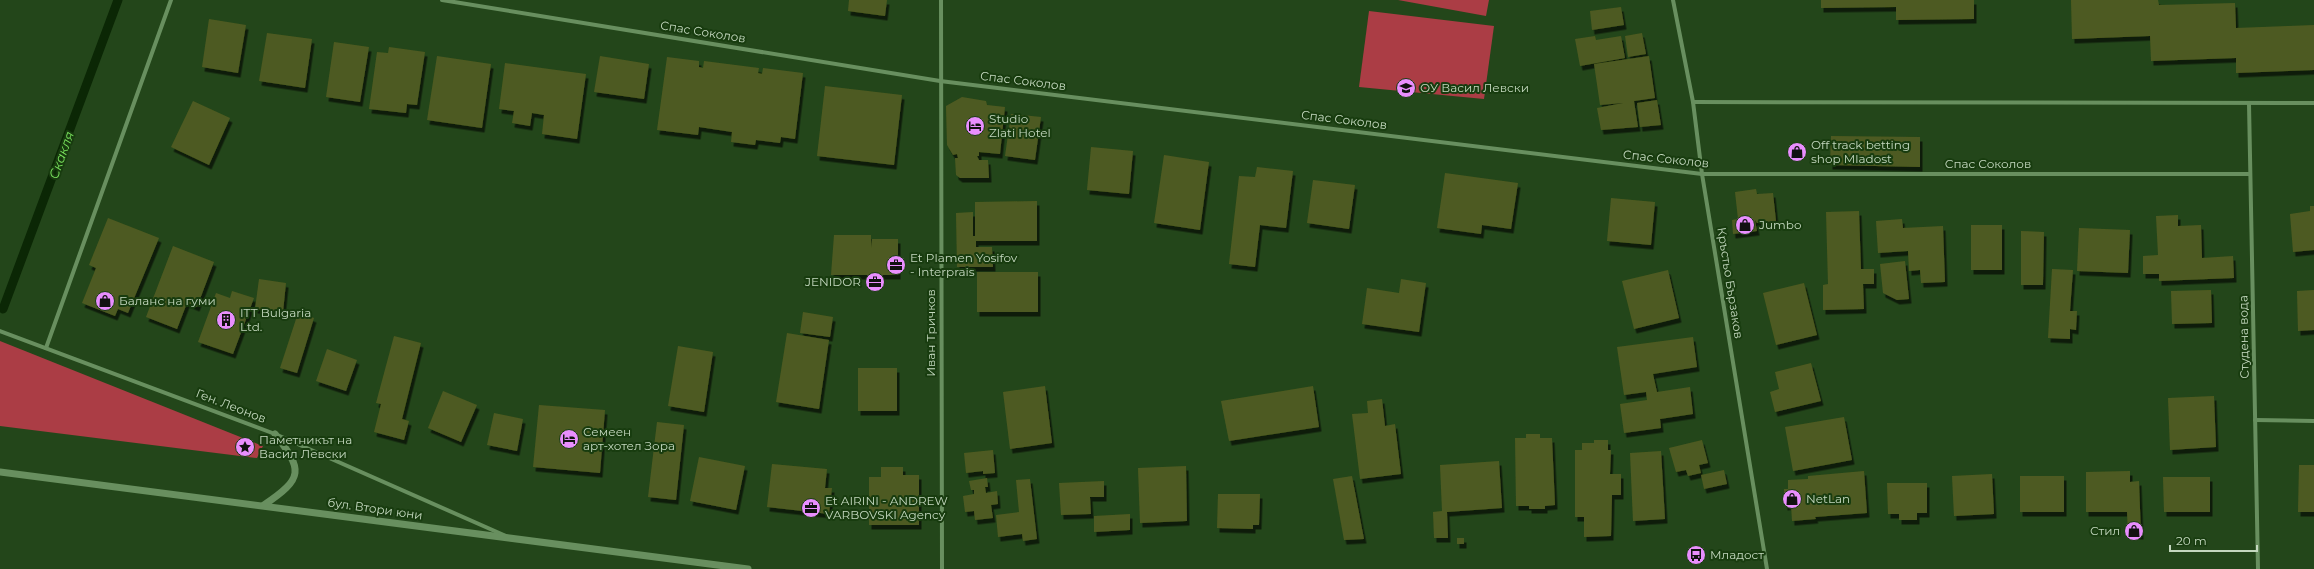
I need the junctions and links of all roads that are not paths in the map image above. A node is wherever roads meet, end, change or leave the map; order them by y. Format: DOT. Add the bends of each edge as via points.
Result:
graph roads {
  1 [pos="171,0"];
  2 [pos="442,0"];
  3 [pos="941,0"];
  4 [pos="1673,0"];
  5 [pos="940,81"];
  6 [pos="1693,102"];
  7 [pos="2314,103"];
  8 [pos="2249,104"];
  9 [pos="1702,174"];
  10 [pos="2250,174"];
  11 [pos="0,331"];
  12 [pos="46,348"];
  13 [pos="2255,420"];
  14 [pos="2314,421"];
  15 [pos="275,434"];
  16 [pos="0,472"];
  17 [pos="264,505"];
  18 [pos="516,540"];
  19 [pos="748,569"];
  20 [pos="942,569"];
  21 [pos="1767,569"];
  22 [pos="2258,569"];
  1 -- 12 [label="street"];
  2 -- 5 [label="street, Спас Соколов"];
  3 -- 5 [label="street, Иван Тричков"];
  4 -- 6 [label="street, Кръстьо Бързаков"];
  5 -- 9 [label="street, Спас Соколов"];
  5 -- 20 [label="street, Иван Тричков"];
  6 -- 8 [label="street"];
  6 -- 9 [label="street, Кръстьо Бързаков"];
  7 -- 8 [label="street"];
  8 -- 10 [label="street, Студена вода"];
  9 -- 10 [label="street, Спас Соколов"];
  9 -- 21 [label="street, Кръстьо Бързаков"];
  10 -- 13 [label="street, Студена вода"];
  11 -- 12 [label="street, Ген. Леонов"];
  12 -- 15 [label="street, Ген. Леонов"];
  13 -- 14 [label="street"];
  13 -- 22 [label="street, Студена вода"];
  15 -- 17 [label="street" via="293,457 296,470 288,485"];
  15 -- 18 [label="street, Ген. Леонов"];
  16 -- 17 [label="street, бул. Втори юни"];
  17 -- 18 [label="street, бул. Втори юни"];
  18 -- 19 [label="street, бул. Втори юни"];
}
